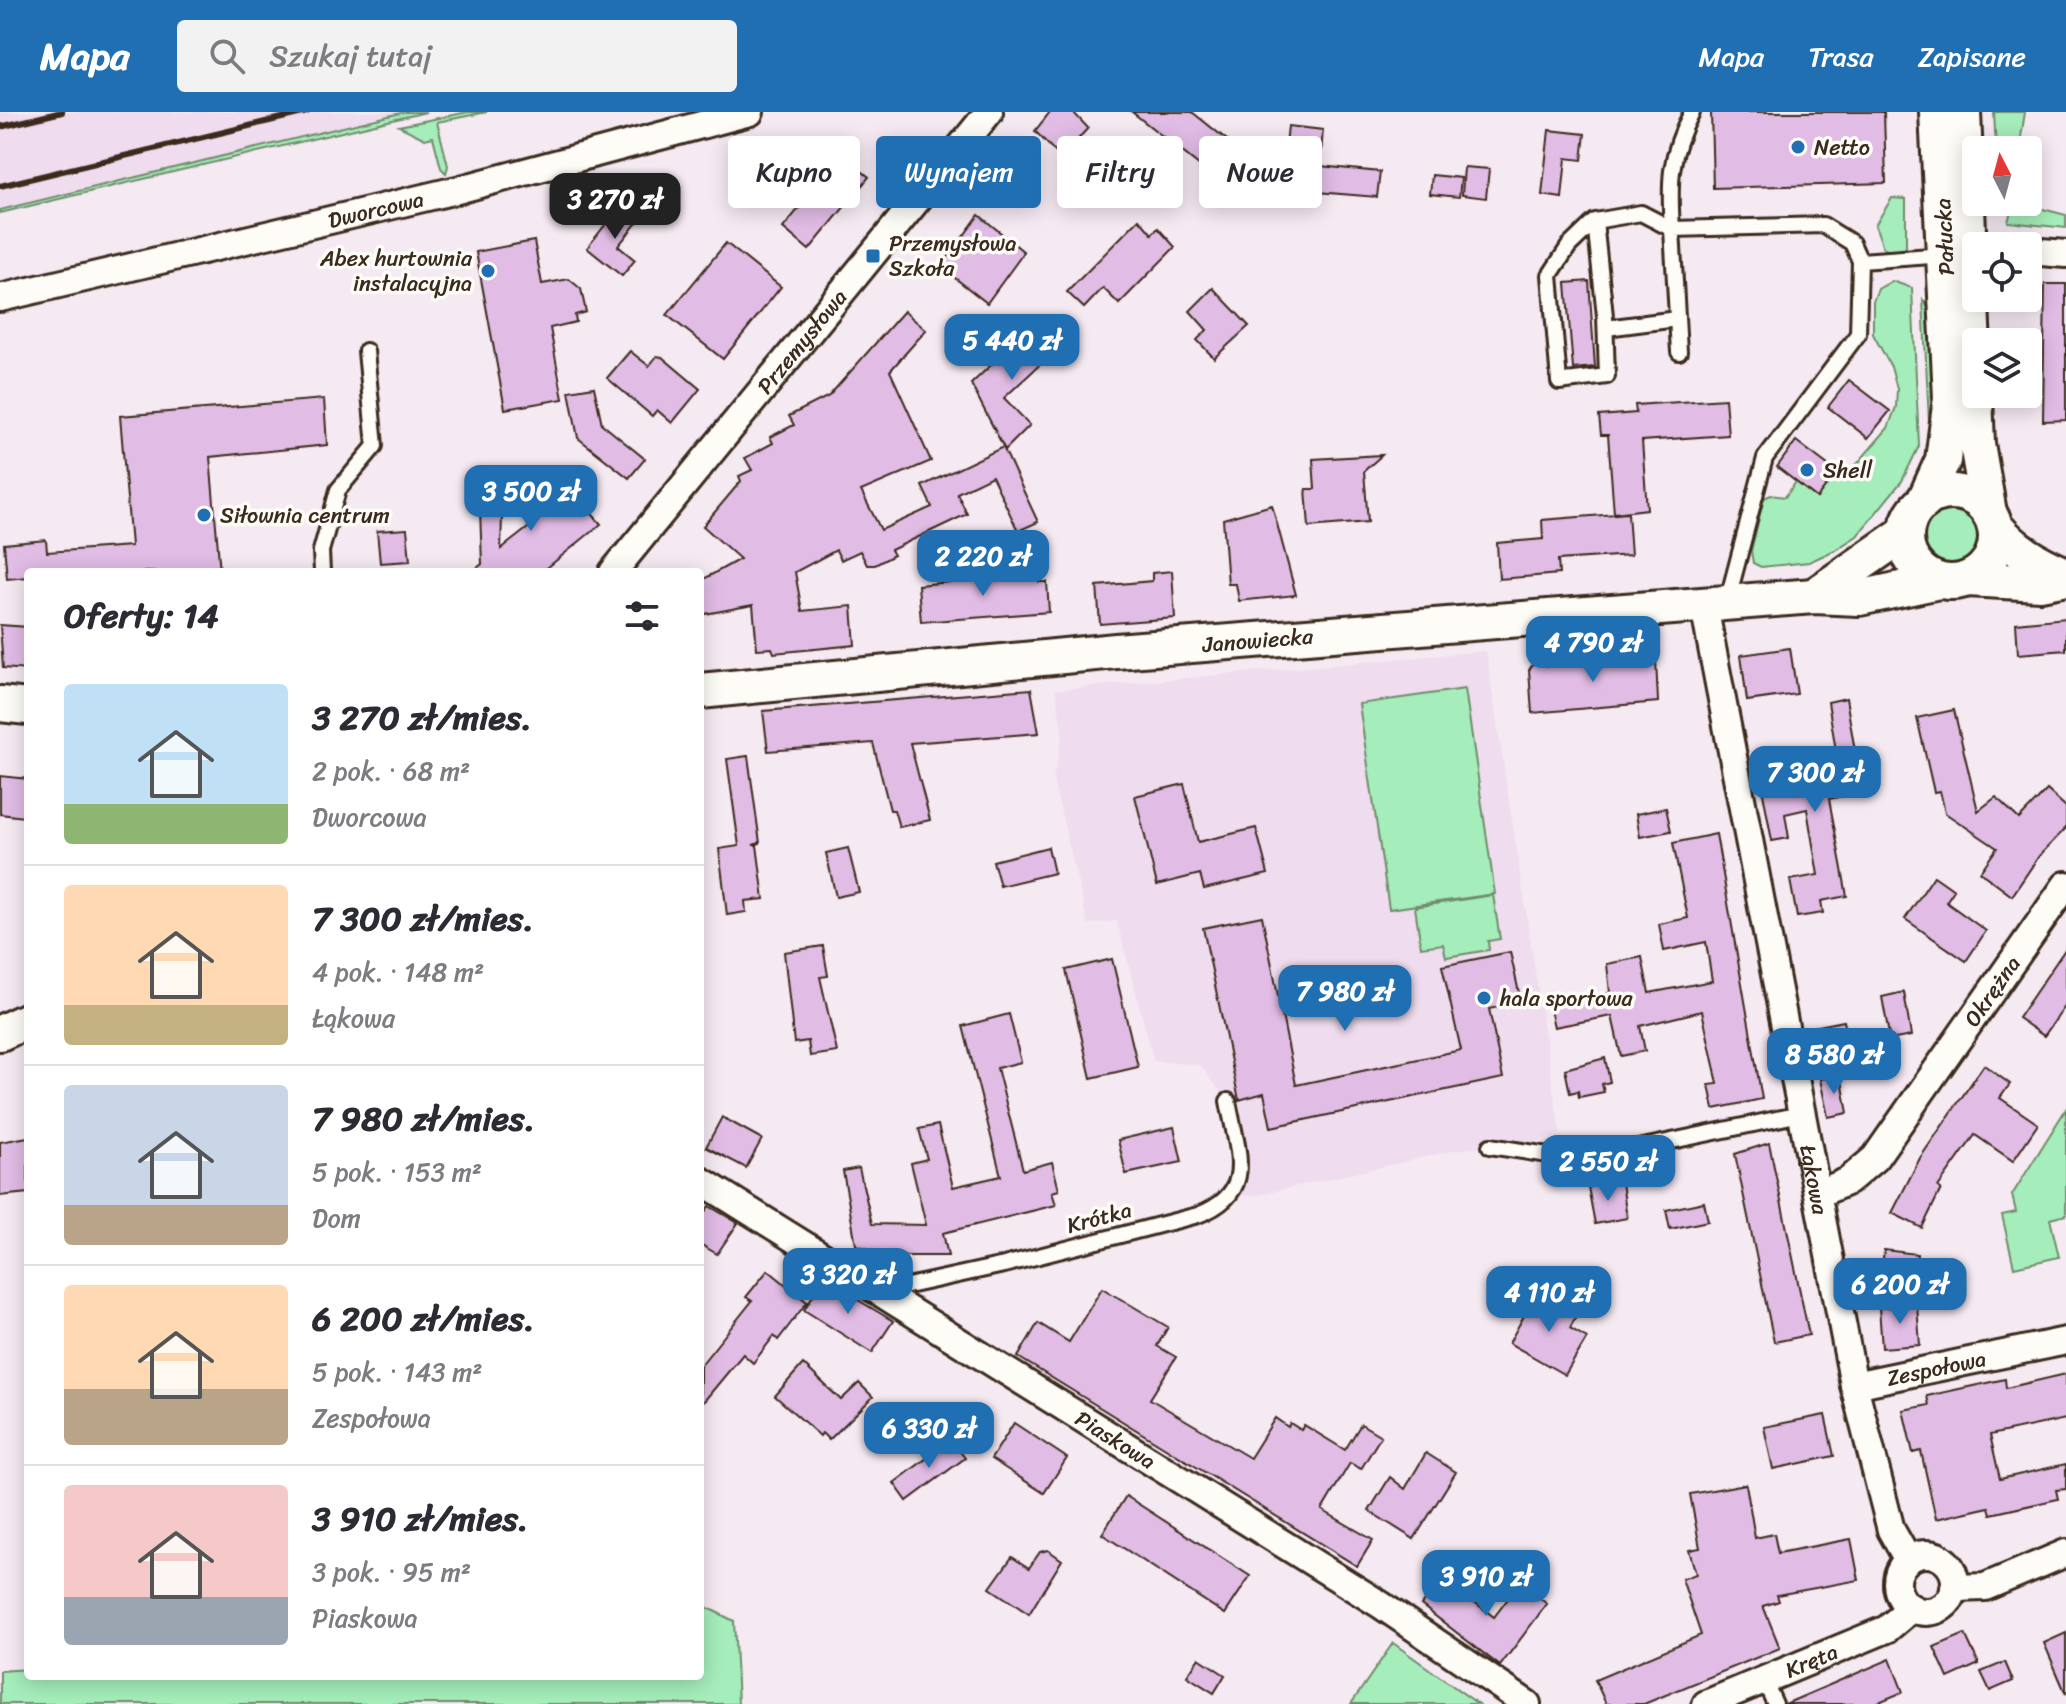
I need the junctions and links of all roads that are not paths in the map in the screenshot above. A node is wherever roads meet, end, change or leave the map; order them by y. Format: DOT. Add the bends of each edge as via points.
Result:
graph roads {
  1 [pos="750,112"];
  2 [pos="989,112"];
  3 [pos="1692,112"];
  4 [pos="1937,112"];
  5 [pos="1963,112"];
  6 [pos="1595,221"];
  7 [pos="1672,229"];
  8 [pos="1964,232"];
  9 [pos="1962,243"];
  10 [pos="2042,252"];
  11 [pos="1962,253"];
  12 [pos="2066,254"];
  13 [pos="1860,261"];
  14 [pos="1962,275"];
  15 [pos="0,298"];
  16 [pos="1968,312"];
  17 [pos="1677,319"];
  18 [pos="1606,328"];
  19 [pos="366,351"];
  20 [pos="1679,352"];
  21 [pos="1924,502"];
  22 [pos="1992,520"];
  23 [pos="1906,532"];
  24 [pos="322,568"];
  25 [pos="616,568"];
  26 [pos="2066,576"];
  27 [pos="1953,580"];
  28 [pos="1814,596"];
  29 [pos="1716,605"];
  30 [pos="707,688"];
  31 [pos="0,704"];
  32 [pos="24,707"];
  33 [pos="2066,885"];
  34 [pos="24,1022"];
  35 [pos="0,1033"];
  36 [pos="1228,1101"];
  37 [pos="1801,1114"];
  38 [pos="1490,1146"];
  39 [pos="704,1183"];
  40 [pos="1818,1194"];
  41 [pos="879,1292"];
  42 [pos="2066,1341"];
  43 [pos="1854,1385"];
  44 [pos="2066,1553"];
  45 [pos="1908,1560"];
  46 [pos="1954,1588"];
  47 [pos="1912,1608"];
  48 [pos="1764,1680"];
  49 [pos="1527,1704"];
  50 [pos="1706,1704"];
  51 [pos="1775,1704"];
  1 -- 15 [label="street, Dworcowa" via="461,189"];
  2 -- 25 [label="street, Przemysłowa"];
  3 -- 7 [label="lane" via="1668,178"];
  4 -- 9 [label="street, Pałucka"];
  5 -- 8 [label="street, Pałucka"];
  6 -- 7 [label="lane" via="1641,213"];
  6 -- 18 [label="lane"];
  6 -- 18 [label="lane" via="1550,275 1559,382 1607,376"];
  7 -- 13 [label="lane" via="1823,225 1852,243"];
  7 -- 17 [label="lane"];
  10 -- 12 [label="street"];
  11 -- 13 [label="lane"];
  13 -- 29 [label="lane" via="1858,334 1765,458"];
  14 -- 21 [label="street, Pałucka" via="1949,421 1938,473"];
  16 -- 22 [label="street, Pałucka" via="1977,444"];
  17 -- 18 [label="lane"];
  17 -- 20 [label="lane"];
  19 -- 24 [label="lane" via="375,446 338,490 321,551"];
  21 -- 22 [label="street" via="1959,493 1971,497"];
  21 -- 23 [label="street"];
  22 -- 26 [label="street, Janowiecka" via="2009,543"];
  22 -- 27 [label="street" via="1988,564"];
  23 -- 27 [label="street" via="1917,567"];
  23 -- 28 [label="street, Janowiecka"];
  26 -- 27 [label="street, Janowiecka" via="2040,583"];
  27 -- 28 [label="street, Janowiecka" via="1859,598"];
  28 -- 29 [label="street, Janowiecka"];
  29 -- 30 [label="street, Janowiecka"];
  29 -- 37 [label="street, Łąkowa"];
  31 -- 32 [label="street"];
  33 -- 40 [label="street, Okrężna" via="1875,1158 1848,1181"];
  34 -- 35 [label="street"];
  36 -- 41 [label="lane, Krótka" via="1240,1169 1236,1188 1223,1204 1004,1265"];
  37 -- 38 [label="lane" via="1595,1157 1574,1159"];
  37 -- 40 [label="street, Łąkowa"];
  39 -- 41 [label="street, Piaskowa"];
  40 -- 43 [label="street, Łąkowa"];
  41 -- 49 [label="street, Piaskowa" via="1381,1605"];
  42 -- 43 [label="street, Zespołowa"];
  43 -- 45 [label="street, Łąkowa" via="1891,1530"];
  44 -- 46 [label="street" via="1985,1587"];
  45 -- 46 [label="street" via="1936,1556 1951,1569"];
  45 -- 47 [label="street" via="1897,1585"];
  46 -- 47 [label="street" via="1938,1609"];
  47 -- 48 [label="street, Kręta" via="1887,1629"];
  48 -- 50 [label="street, Kręta"];
  48 -- 51 [label="lane"];
}
